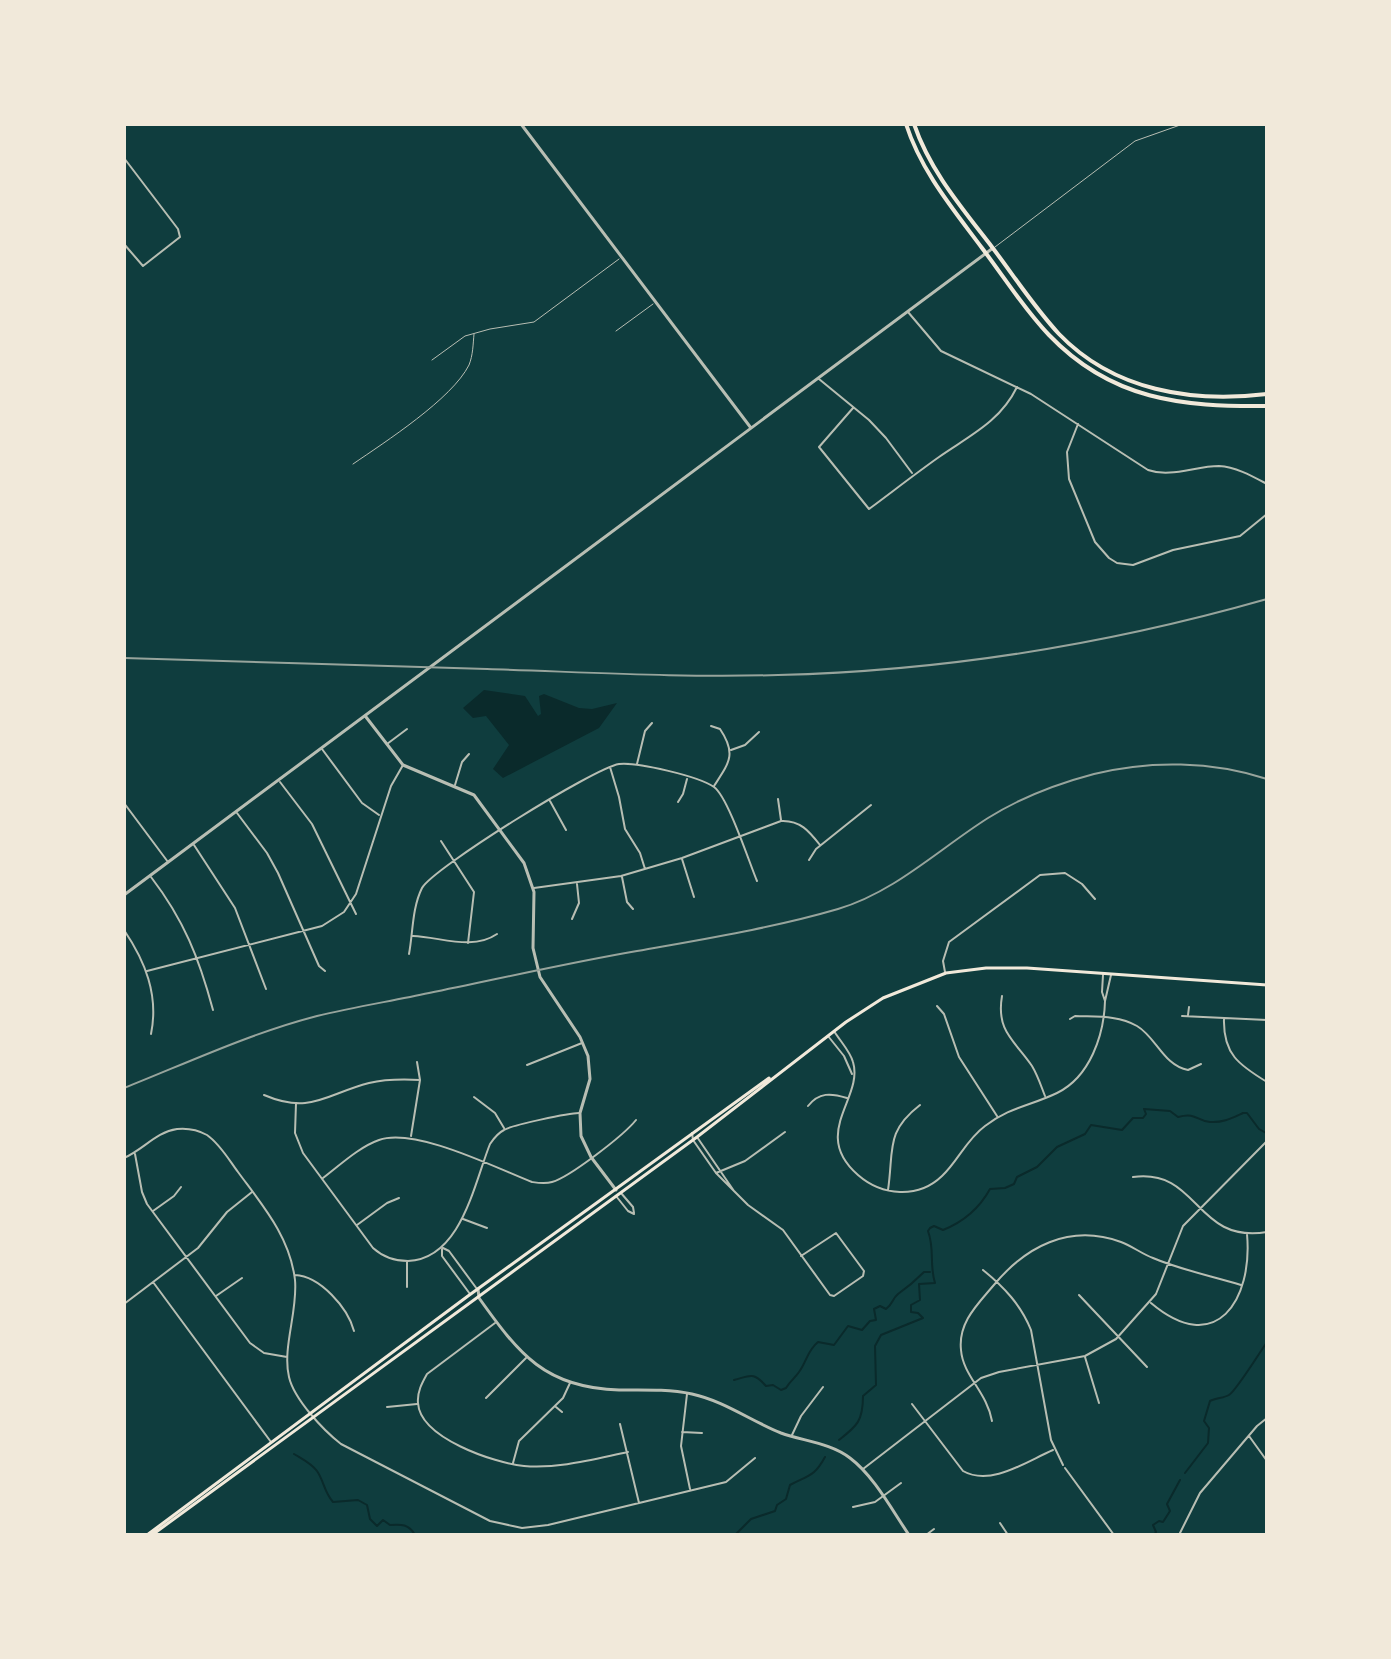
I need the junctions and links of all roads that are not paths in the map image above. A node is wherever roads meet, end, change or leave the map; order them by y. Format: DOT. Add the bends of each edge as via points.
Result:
graph roads {
  1 [pos="521,124"];
  2 [pos="906,124"];
  3 [pos="914,124"];
  4 [pos="1183,124"];
  5 [pos="124,158"];
  6 [pos="124,244"];
  7 [pos="993,248"];
  8 [pos="986,253"];
  9 [pos="621,258"];
  10 [pos="655,303"];
  11 [pos="908,311"];
  12 [pos="616,331"];
  13 [pos="474,334"];
  14 [pos="432,360"];
  15 [pos="818,378"];
  16 [pos="1017,386"];
  17 [pos="1267,394"];
  18 [pos="1267,406"];
  19 [pos="853,408"];
  20 [pos="1078,424"];
  21 [pos="751,428"];
  22 [pos="353,464"];
  23 [pos="913,475"];
  24 [pos="1267,484"];
  25 [pos="1267,514"];
  26 [pos="366,717"];
  27 [pos="652,723"];
  28 [pos="711,726"];
  29 [pos="407,729"];
  30 [pos="759,732"];
  31 [pos="386,745"];
  32 [pos="322,749"];
  33 [pos="730,750"];
  34 [pos="469,754"];
  35 [pos="403,765"];
  36 [pos="637,765"];
  37 [pos="610,766"];
  38 [pos="687,777"];
  39 [pos="279,781"];
  40 [pos="455,785"];
  41 [pos="714,787"];
  42 [pos="778,799"];
  43 [pos="549,800"];
  44 [pos="678,802"];
  45 [pos="124,803"];
  46 [pos="871,805"];
  47 [pos="237,812"];
  48 [pos="380,816"];
  49 [pos="781,821"];
  50 [pos="501,829"];
  51 [pos="566,830"];
  52 [pos="739,837"];
  53 [pos="441,841"];
  54 [pos="193,845"];
  55 [pos="820,845"];
  56 [pos="682,858"];
  57 [pos="809,860"];
  58 [pos="168,862"];
  59 [pos="455,862"];
  60 [pos="645,869"];
  61 [pos="150,876"];
  62 [pos="621,876"];
  63 [pos="757,881"];
  64 [pos="577,882"];
  65 [pos="533,889"];
  66 [pos="124,894"];
  67 [pos="694,897"];
  68 [pos="1095,899"];
  69 [pos="351,903"];
  70 [pos="633,909"];
  71 [pos="356,914"];
  72 [pos="572,919"];
  73 [pos="124,930"];
  74 [pos="304,931"];
  75 [pos="497,934"];
  76 [pos="412,936"];
  77 [pos="468,943"];
  78 [pos="250,946"];
  79 [pos="409,954"];
  80 [pos="199,958"];
  81 [pos="147,971"];
  82 [pos="325,971"];
  83 [pos="946,973"];
  84 [pos="1103,974"];
  85 [pos="1111,975"];
  86 [pos="1267,986"];
  87 [pos="266,989"];
  88 [pos="1002,996"];
  89 [pos="1105,1001"];
  90 [pos="1267,1004"];
  91 [pos="937,1006"];
  92 [pos="1189,1007"];
  93 [pos="213,1010"];
  94 [pos="1182,1016"];
  95 [pos="1188,1016"];
  96 [pos="1104,1017"];
  97 [pos="1224,1018"];
  98 [pos="1070,1019"];
  99 [pos="1267,1020"];
  100 [pos="833,1031"];
  101 [pos="151,1034"];
  102 [pos="827,1036"];
  103 [pos="583,1043"];
  104 [pos="417,1062"];
  105 [pos="1201,1064"];
  106 [pos="527,1065"];
  107 [pos="853,1075"];
  108 [pos="420,1080"];
  109 [pos="1267,1082"];
  110 [pos="264,1095"];
  111 [pos="474,1097"];
  112 [pos="848,1098"];
  113 [pos="1045,1098"];
  114 [pos="296,1103"];
  115 [pos="920,1105"];
  116 [pos="808,1106"];
  117 [pos="580,1113"];
  118 [pos="997,1117"];
  119 [pos="636,1120"];
  120 [pos="505,1129"];
  121 [pos="785,1132"];
  122 [pos="694,1136"];
  123 [pos="410,1137"];
  124 [pos="1267,1141"];
  125 [pos="135,1153"];
  126 [pos="591,1157"];
  127 [pos="124,1158"];
  128 [pos="483,1163"];
  129 [pos="721,1170"];
  130 [pos="716,1173"];
  131 [pos="1133,1177"];
  132 [pos="321,1179"];
  133 [pos="181,1187"];
  134 [pos="615,1189"];
  135 [pos="252,1191"];
  136 [pos="888,1191"];
  137 [pos="734,1192"];
  138 [pos="621,1193"];
  139 [pos="616,1196"];
  140 [pos="399,1198"];
  141 [pos="1200,1207"];
  142 [pos="152,1212"];
  143 [pos="462,1219"];
  144 [pos="356,1226"];
  145 [pos="487,1228"];
  146 [pos="1267,1232"];
  147 [pos="1247,1234"];
  148 [pos="442,1248"];
  149 [pos="801,1256"];
  150 [pos="186,1257"];
  151 [pos="407,1261"];
  152 [pos="1169,1263"];
  153 [pos="983,1270"];
  154 [pos="294,1275"];
  155 [pos="242,1278"];
  156 [pos="997,1281"];
  157 [pos="153,1282"];
  158 [pos="1241,1285"];
  159 [pos="407,1287"];
  160 [pos="478,1289"];
  161 [pos="470,1295"];
  162 [pos="1079,1295"];
  163 [pos="215,1297"];
  164 [pos="479,1298"];
  165 [pos="1150,1302"];
  166 [pos="124,1304"];
  167 [pos="496,1322"];
  168 [pos="354,1331"];
  169 [pos="1118,1336"];
  170 [pos="1085,1356"];
  171 [pos="288,1357"];
  172 [pos="526,1358"];
  173 [pos="1038,1365"];
  174 [pos="1147,1367"];
  175 [pos="975,1382"];
  176 [pos="570,1383"];
  177 [pos="823,1387"];
  178 [pos="687,1394"];
  179 [pos="486,1398"];
  180 [pos="1099,1403"];
  181 [pos="418,1404"];
  182 [pos="912,1404"];
  183 [pos="555,1406"];
  184 [pos="387,1407"];
  185 [pos="311,1412"];
  186 [pos="562,1412"];
  187 [pos="315,1418"];
  188 [pos="1267,1418"];
  189 [pos="925,1421"];
  190 [pos="992,1421"];
  191 [pos="620,1424"];
  192 [pos="681,1432"];
  193 [pos="702,1433"];
  194 [pos="791,1436"];
  195 [pos="1248,1436"];
  196 [pos="271,1441"];
  197 [pos="275,1447"];
  198 [pos="1054,1450"];
  199 [pos="628,1452"];
  200 [pos="755,1458"];
  201 [pos="1267,1461"];
  202 [pos="513,1464"];
  203 [pos="862,1469"];
  204 [pos="901,1483"];
  205 [pos="690,1490"];
  206 [pos="882,1497"];
  207 [pos="639,1503"];
  208 [pos="853,1507"];
  209 [pos="1000,1523"];
  210 [pos="934,1529"];
  211 [pos="1112,1534"];
  212 [pos="150,1535"];
  213 [pos="909,1535"];
  214 [pos="926,1535"];
  215 [pos="1008,1535"];
  216 [pos="1179,1535"];
  1 -- 9 [label="street"];
  2 -- 8 [label="main road" via="932,180"];
  3 -- 7 [label="main road" via="936,171"];
  4 -- 7 [label="lane" via="1135,141"];
  5 -- 6 [label="street" via="180,237 140,266"];
  7 -- 8 [label="street"];
  7 -- 17 [label="main road" via="1049,324 1104,369 1182,396"];
  8 -- 11 [label="street"];
  8 -- 18 [label="main road" via="1049,335 1104,378 1176,403"];
  9 -- 10 [label="street"];
  9 -- 13 [label="lane" via="534,322"];
  10 -- 12 [label="lane"];
  10 -- 21 [label="street"];
  11 -- 15 [label="street"];
  11 -- 16 [label="street" via="941,351"];
  13 -- 14 [label="lane"];
  13 -- 22 [label="lane" via="473,352 460,379"];
  15 -- 19 [label="street"];
  15 -- 21 [label="street"];
  16 -- 20 [label="street"];
  16 -- 23 [label="street" via="984,428"];
  19 -- 23 [label="street" via="886,438"];
  19 -- 23 [label="street" via="819,447 869,509"];
  20 -- 24 [label="street" via="1154,472 1221,466"];
  20 -- 25 [label="street" via="1067,452 1069,479 1095,542 1117,563 1133,565 1173,550 1240,536"];
  21 -- 26 [label="street"];
  26 -- 31 [label="street"];
  26 -- 32 [label="street"];
  27 -- 36 [label="street"];
  28 -- 33 [label="street" via="720,729"];
  29 -- 31 [label="street"];
  30 -- 33 [label="street"];
  31 -- 35 [label="street"];
  32 -- 39 [label="street"];
  32 -- 48 [label="street" via="362,803"];
  33 -- 41 [label="street"];
  34 -- 40 [label="street"];
  35 -- 40 [label="street"];
  35 -- 48 [label="street"];
  36 -- 37 [label="street"];
  36 -- 38 [label="street"];
  37 -- 43 [label="street"];
  37 -- 60 [label="street" via="625,829"];
  38 -- 41 [label="street"];
  38 -- 44 [label="street"];
  39 -- 47 [label="street"];
  39 -- 69 [label="street" via="312,824"];
  40 -- 50 [label="street" via="474,795"];
  41 -- 52 [label="street"];
  42 -- 49 [label="street"];
  43 -- 50 [label="street"];
  43 -- 51 [label="street"];
  45 -- 58 [label="street"];
  46 -- 55 [label="street"];
  47 -- 54 [label="street"];
  47 -- 74 [label="street" via="267,853"];
  48 -- 69 [label="street"];
  49 -- 52 [label="street"];
  49 -- 55 [label="street" via="804,827"];
  50 -- 59 [label="street"];
  50 -- 65 [label="street" via="524,863"];
  52 -- 56 [label="street"];
  52 -- 63 [label="street"];
  53 -- 59 [label="street"];
  54 -- 58 [label="street"];
  54 -- 78 [label="street" via="228,896"];
  55 -- 57 [label="street"];
  56 -- 60 [label="street"];
  56 -- 67 [label="street"];
  58 -- 61 [label="street"];
  59 -- 76 [label="street" via="422,889"];
  59 -- 77 [label="street" via="474,892"];
  60 -- 62 [label="street"];
  61 -- 66 [label="street"];
  61 -- 80 [label="street" via="175,910"];
  62 -- 64 [label="street"];
  62 -- 70 [label="street"];
  64 -- 65 [label="street"];
  64 -- 72 [label="street" via="579,903"];
  65 -- 103 [label="street" via="538,971"];
  68 -- 83 [label="street" via="1065,873 1040,875 949,942 943,961"];
  69 -- 71 [label="street"];
  69 -- 74 [label="street" via="337,918"];
  73 -- 81 [label="street"];
  74 -- 78 [label="street"];
  74 -- 82 [label="street"];
  75 -- 77 [label="street"];
  76 -- 77 [label="street"];
  76 -- 79 [label="street"];
  78 -- 80 [label="street"];
  78 -- 87 [label="street"];
  80 -- 81 [label="street"];
  80 -- 93 [label="street"];
  81 -- 101 [label="street" via="153,1000"];
  83 -- 84 [label="main road" via="1013,968"];
  83 -- 100 [label="main road" via="883,998"];
  84 -- 85 [label="main road"];
  84 -- 89 [label="street"];
  85 -- 86 [label="main road"];
  85 -- 89 [label="street"];
  86 -- 90 [label="street"];
  88 -- 113 [label="street" via="1003,1028 1032,1067"];
  89 -- 96 [label="street"];
  91 -- 118 [label="street" via="959,1057"];
  92 -- 95 [label="street"];
  94 -- 95 [label="street"];
  95 -- 97 [label="street"];
  96 -- 98 [label="street"];
  96 -- 105 [label="street" via="1136,1025 1182,1069"];
  96 -- 113 [label="street" via="1086,1068"];
  97 -- 99 [label="street"];
  97 -- 109 [label="street" via="1233,1055"];
  100 -- 102 [label="main road"];
  100 -- 107 [label="street" via="854,1063"];
  102 -- 107 [label="street"];
  102 -- 122 [label="main road"];
  103 -- 106 [label="street"];
  103 -- 117 [label="street" via="590,1071"];
  104 -- 108 [label="street"];
  107 -- 112 [label="street"];
  108 -- 114 [label="street" via="382,1080 328,1099"];
  108 -- 123 [label="street"];
  110 -- 114 [label="street"];
  111 -- 120 [label="street"];
  112 -- 116 [label="street" via="821,1095"];
  112 -- 136 [label="street" via="839,1121 845,1158 866,1182"];
  113 -- 118 [label="street"];
  114 -- 132 [label="street" via="297,1140"];
  115 -- 136 [label="street" via="894,1136"];
  117 -- 120 [label="street"];
  117 -- 126 [label="street" via="581,1136"];
  118 -- 136 [label="street" via="932,1183 912,1191"];
  119 -- 126 [label="street"];
  120 -- 128 [label="street" via="493,1139"];
  121 -- 129 [label="street" via="745,1161"];
  122 -- 129 [label="street"];
  122 -- 130 [label="street"];
  122 -- 134 [label="main road"];
  122 -- 138 [label="main road"];
  123 -- 128 [label="street"];
  123 -- 132 [label="street" via="375,1141"];
  124 -- 141 [label="street"];
  125 -- 127 [label="street"];
  125 -- 135 [label="street" via="166,1132 195,1130 216,1142"];
  125 -- 142 [label="street" via="142,1192"];
  126 -- 128 [label="street" via="563,1178 545,1183"];
  126 -- 134 [label="street"];
  128 -- 143 [label="street"];
  129 -- 130 [label="street"];
  129 -- 137 [label="street"];
  130 -- 137 [label="street"];
  131 -- 141 [label="street" via="1174,1184"];
  132 -- 144 [label="street"];
  133 -- 142 [label="street"];
  134 -- 138 [label="street"];
  134 -- 139 [label="street"];
  134 -- 160 [label="main road"];
  135 -- 150 [label="street"];
  135 -- 154 [label="street" via="282,1235"];
  137 -- 149 [label="street" via="783,1230"];
  138 -- 139 [label="main road"];
  138 -- 139 [label="street" via="634,1214"];
  139 -- 164 [label="main road"];
  140 -- 144 [label="street"];
  141 -- 147 [label="street" via="1222,1227"];
  141 -- 152 [label="street" via="1183,1226"];
  142 -- 150 [label="street"];
  143 -- 145 [label="street"];
  143 -- 148 [label="street"];
  144 -- 151 [label="street" via="376,1252"];
  146 -- 147 [label="street"];
  147 -- 158 [label="street"];
  148 -- 151 [label="street"];
  148 -- 160 [label="street"];
  148 -- 161 [label="street" via="442,1256"];
  149 -- 149 [label="street" via="836,1233 863,1276 830,1295"];
  150 -- 157 [label="street"];
  150 -- 163 [label="street"];
  151 -- 159 [label="street"];
  152 -- 156 [label="street" via="1110,1239 1071,1236 1026,1253"];
  152 -- 158 [label="street"];
  152 -- 165 [label="street"];
  153 -- 156 [label="street"];
  154 -- 168 [label="street" via="322,1284"];
  154 -- 171 [label="street"];
  155 -- 163 [label="street"];
  156 -- 173 [label="street" via="1026,1316"];
  156 -- 175 [label="street" via="962,1333 962,1359"];
  157 -- 166 [label="street"];
  157 -- 196 [label="street"];
  158 -- 165 [label="street" via="1228,1311 1204,1326 1173,1320"];
  160 -- 161 [label="main road"];
  160 -- 164 [label="street"];
  161 -- 164 [label="street"];
  161 -- 185 [label="main road"];
  162 -- 169 [label="street"];
  163 -- 171 [label="street" via="254,1347"];
  164 -- 167 [label="street"];
  164 -- 187 [label="main road"];
  165 -- 169 [label="street"];
  167 -- 172 [label="street"];
  167 -- 181 [label="street" via="427,1374"];
  169 -- 170 [label="street"];
  169 -- 174 [label="street"];
  170 -- 173 [label="street"];
  170 -- 180 [label="street"];
  171 -- 185 [label="street" via="291,1385"];
  172 -- 176 [label="street"];
  172 -- 179 [label="street"];
  173 -- 175 [label="street"];
  173 -- 198 [label="street"];
  175 -- 189 [label="street"];
  175 -- 190 [label="street" via="987,1399"];
  176 -- 178 [label="street"];
  176 -- 183 [label="street"];
  177 -- 194 [label="street"];
  178 -- 192 [label="street"];
  178 -- 194 [label="street"];
  181 -- 184 [label="street"];
  181 -- 202 [label="street" via="431,1429 473,1452"];
  182 -- 189 [label="street"];
  183 -- 186 [label="street"];
  183 -- 202 [label="street" via="519,1441"];
  185 -- 187 [label="street"];
  185 -- 196 [label="main road"];
  187 -- 197 [label="main road"];
  187 -- 207 [label="street" via="341,1444 498,1524 533,1529"];
  188 -- 195 [label="street"];
  189 -- 198 [label="street" via="971,1476 993,1476"];
  189 -- 203 [label="street"];
  191 -- 199 [label="street"];
  192 -- 193 [label="street"];
  192 -- 205 [label="street"];
  194 -- 203 [label="street" via="837,1450"];
  195 -- 201 [label="street"];
  195 -- 216 [label="street" via="1200,1493"];
  196 -- 197 [label="street"];
  196 -- 212 [label="main road"];
  197 -- 212 [label="main road"];
  198 -- 211 [label="street"];
  199 -- 202 [label="street" via="558,1465"];
  199 -- 207 [label="street"];
  200 -- 205 [label="street" via="726,1482"];
  203 -- 206 [label="street"];
  204 -- 206 [label="street"];
  205 -- 207 [label="street"];
  206 -- 208 [label="street"];
  206 -- 213 [label="street"];
  209 -- 215 [label="street"];
  210 -- 214 [label="street"];
}
